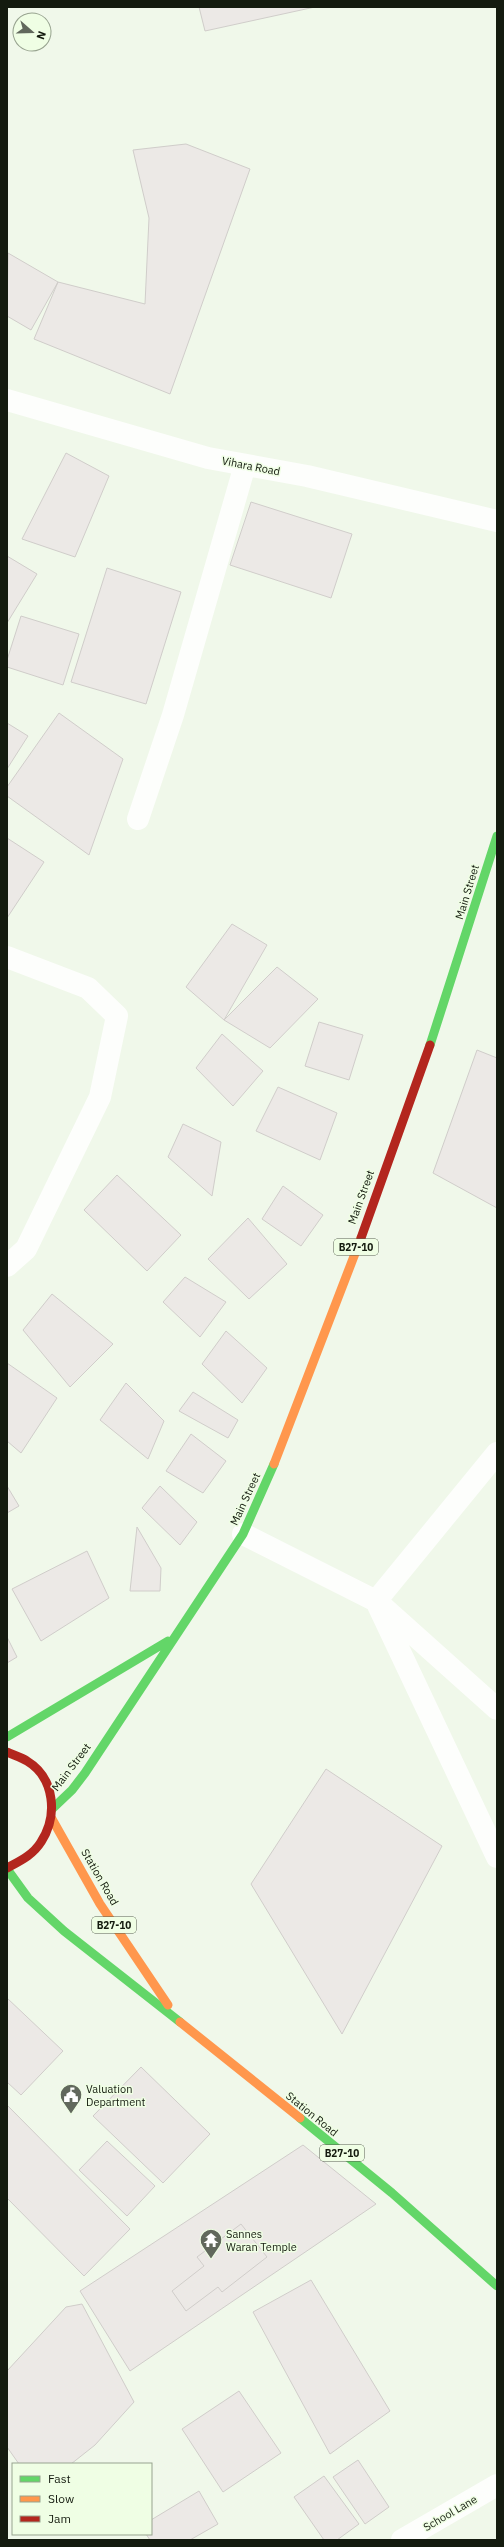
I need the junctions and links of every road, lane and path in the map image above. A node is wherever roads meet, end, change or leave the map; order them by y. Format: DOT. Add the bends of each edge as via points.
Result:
graph roads {
  1 [pos="7,400"];
  2 [pos="245,465"];
  3 [pos="497,520"];
  4 [pos="138,819"];
  5 [pos="497,836"];
  6 [pos="7,957"];
  7 [pos="7,1266"];
  8 [pos="497,1453"];
  9 [pos="243,1534"];
  10 [pos="376,1601"];
  11 [pos="172,1638"];
  12 [pos="497,1709"];
  13 [pos="7,1737"];
  14 [pos="7,1752"];
  15 [pos="52,1809"];
  16 [pos="52,1819"];
  17 [pos="497,1857"];
  18 [pos="7,1868"];
  19 [pos="182,2026"];
  20 [pos="497,2286"];
  21 [pos="497,2485"];
  22 [pos="402,2540"];
  1 -- 2 [label="street, Vihara Road" via="208,458"];
  2 -- 3 [label="street, Vihara Road" via="306,476"];
  2 -- 4 [label="street" via="173,715"];
  5 -- 9 [label="main road, Main Street / B27-10" via="427,1053 287,1431"];
  6 -- 7 [label="street" via="88,988 117,1016 100,1097 26,1249"];
  8 -- 10 [label="street"];
  9 -- 10 [label="street"];
  9 -- 11 [label="main road, Main Street / B27-10"];
  10 -- 12 [label="street"];
  10 -- 17 [label="street"];
  11 -- 13 [label="main road, Main Street / B27-10"];
  11 -- 15 [label="main road, Main Street / B27-10" via="85,1773"];
  14 -- 15 [label="main road" via="32,1764 43,1777 50,1792"];
  15 -- 16 [label="main road"];
  16 -- 18 [label="main road" via="49,1830 36,1851"];
  16 -- 19 [label="main road, Station Road / B27-10" via="100,1904"];
  18 -- 19 [label="main road, Station Road / B27-10" via="28,1898 59,1926"];
  19 -- 20 [label="main road, Station Road / B27-10" via="404,2204"];
  21 -- 22 [label="street, School Lane"];
}
